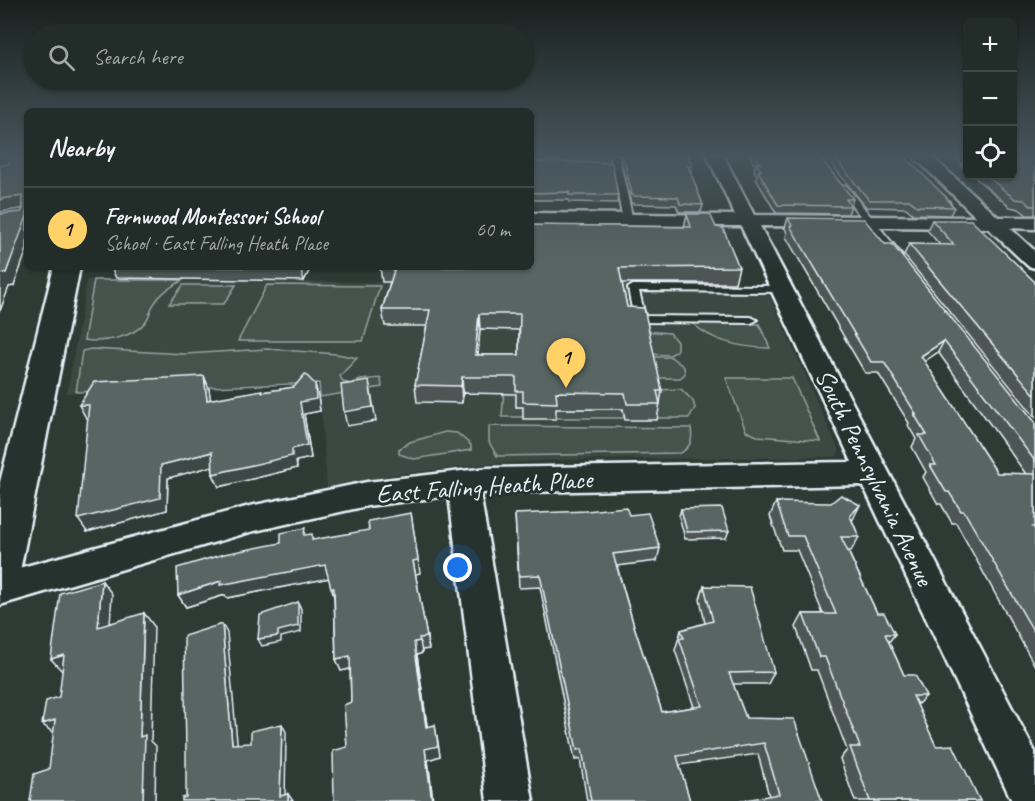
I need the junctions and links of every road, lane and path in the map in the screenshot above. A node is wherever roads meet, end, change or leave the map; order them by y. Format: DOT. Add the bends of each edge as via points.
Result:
graph roads {
  1 [pos="622,192"];
  2 [pos="734,192"];
  3 [pos="847,192"];
  4 [pos="960,192"];
  5 [pos="534,219"];
  6 [pos="628,220"];
  7 [pos="748,221"];
  8 [pos="870,222"];
  9 [pos="992,223"];
  10 [pos="1035,223"];
  11 [pos="1035,262"];
  12 [pos="905,266"];
  13 [pos="66,270"];
  14 [pos="782,289"];
  15 [pos="751,320"];
  16 [pos="873,472"];
  17 [pos="463,482"];
  18 [pos="0,566"];
  19 [pos="0,589"];
  20 [pos="1035,799"];
  21 [pos="510,801"];
  1 -- 6 [label="lane"];
  2 -- 7 [label="street, South Pennsylvania Avenue"];
  3 -- 8 [label="lane"];
  4 -- 9 [label="street"];
  5 -- 6 [label="street"];
  6 -- 7 [label="street"];
  7 -- 8 [label="street"];
  7 -- 14 [label="street, South Pennsylvania Avenue"];
  8 -- 9 [label="street"];
  8 -- 12 [label="lane"];
  9 -- 10 [label="street"];
  9 -- 11 [label="street"];
  13 -- 18 [label="main road"];
  14 -- 15 [label="lane" via="633,288 640,319"];
  14 -- 16 [label="street, South Pennsylvania Avenue"];
  16 -- 17 [label="street, East Falling Heath Place"];
  16 -- 20 [label="street, South Pennsylvania Avenue"];
  17 -- 19 [label="street, East Falling Heath Place" via="366,494 250,519"];
  17 -- 21 [label="street"];
}
